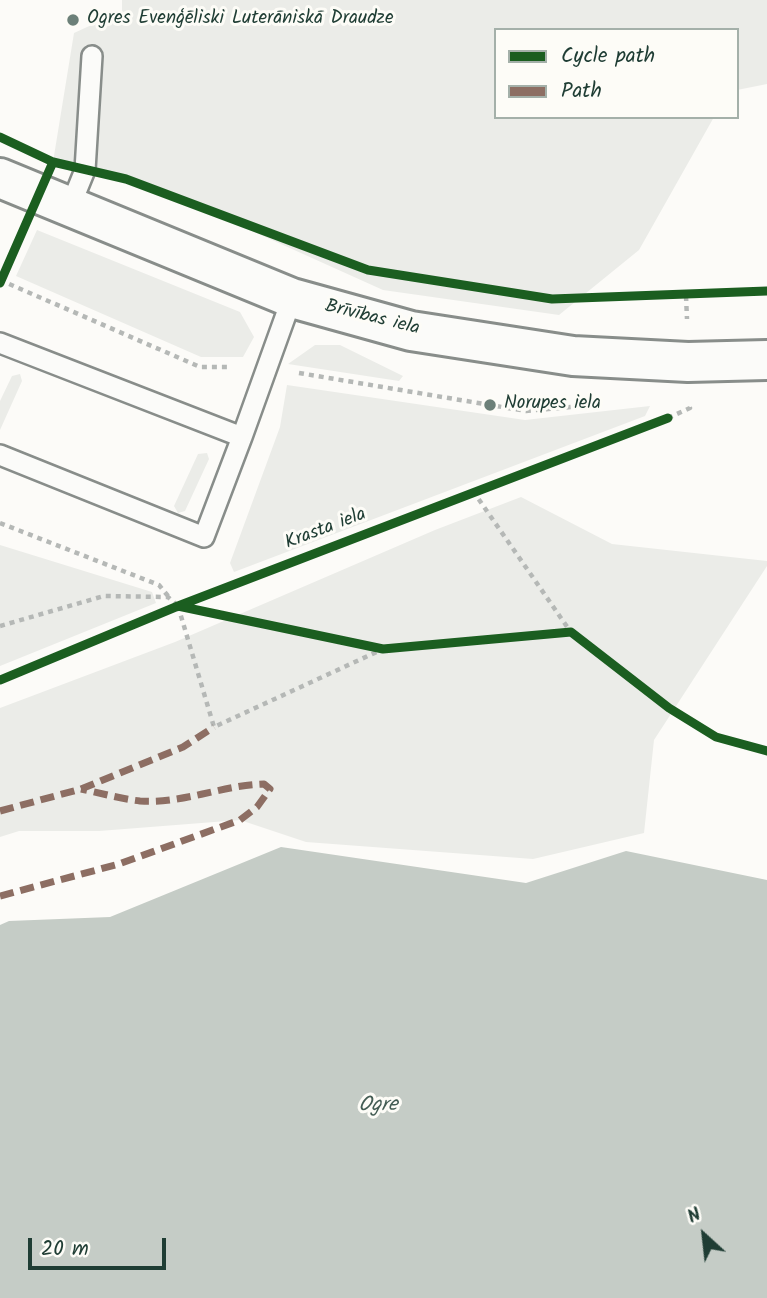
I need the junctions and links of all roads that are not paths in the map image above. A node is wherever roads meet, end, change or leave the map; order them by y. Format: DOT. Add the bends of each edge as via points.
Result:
graph roads {
  1 [pos="92,56"];
  2 [pos="0,178"];
  3 [pos="70,207"];
  4 [pos="292,298"];
  5 [pos="0,343"];
  6 [pos="767,360"];
  7 [pos="242,437"];
  8 [pos="0,455"];
  1 -- 3 [label="lane" via="85,170"];
  2 -- 3 [label="main road, Brīvības iela"];
  3 -- 4 [label="main road, Brīvības iela"];
  4 -- 6 [label="main road, Brīvības iela" via="411,331 573,356 688,362"];
  4 -- 7 [label="lane"];
  5 -- 7 [label="lane"];
  7 -- 8 [label="lane" via="204,537"];
}
